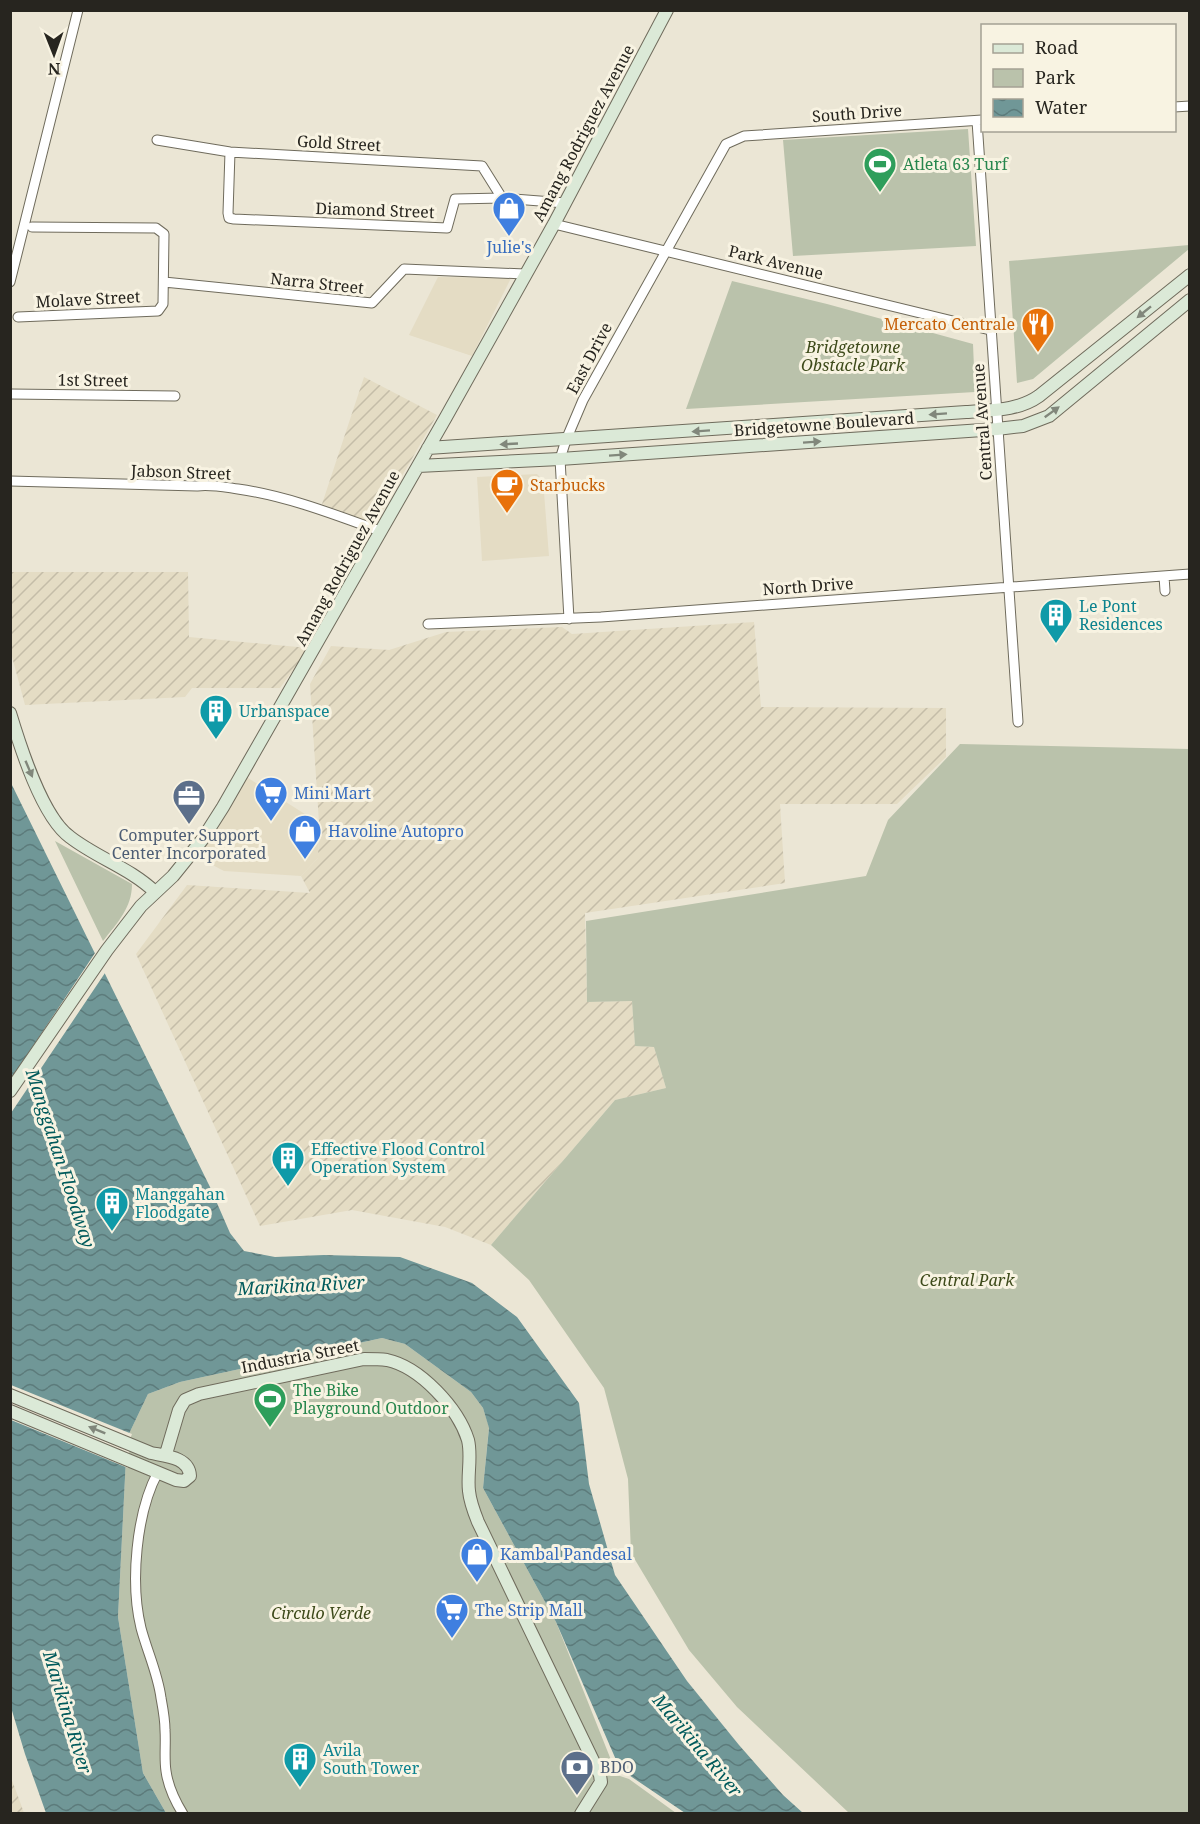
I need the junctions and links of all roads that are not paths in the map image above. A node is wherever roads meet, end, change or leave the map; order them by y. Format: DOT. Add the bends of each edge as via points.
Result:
graph roads {
  1 [pos="78,10"];
  2 [pos="667,10"];
  3 [pos="980,121"];
  4 [pos="735,139"];
  5 [pos="157,140"];
  6 [pos="230,152"];
  7 [pos="502,198"];
  8 [pos="565,203"];
  9 [pos="554,224"];
  10 [pos="33,227"];
  11 [pos="665,251"];
  12 [pos="525,274"];
  13 [pos="1190,275"];
  14 [pos="10,282"];
  15 [pos="164,282"];
  16 [pos="1190,300"];
  17 [pos="18,317"];
  18 [pos="990,330"];
  19 [pos="10,394"];
  20 [pos="175,396"];
  21 [pos="996,410"];
  22 [pos="997,429"];
  23 [pos="566,440"];
  24 [pos="428,448"];
  25 [pos="560,459"];
  26 [pos="418,466"];
  27 [pos="10,481"];
  28 [pos="380,531"];
  29 [pos="1190,574"];
  30 [pos="1164,576"];
  31 [pos="1008,586"];
  32 [pos="1165,591"];
  33 [pos="569,619"];
  34 [pos="428,624"];
  35 [pos="10,713"];
  36 [pos="1018,722"];
  37 [pos="155,892"];
  38 [pos="10,1092"];
  39 [pos="10,1395"];
  40 [pos="10,1411"];
  41 [pos="158,1454"];
  42 [pos="150,1469"];
  43 [pos="183,1814"];
  44 [pos="581,1814"];
  1 -- 14 [label="street"];
  2 -- 8 [label="street, Amang Rodriguez Avenue"];
  3 -- 4 [label="street, South Drive"];
  3 -- 18 [label="street, Central Avenue"];
  4 -- 11 [label="street, East Drive" via="726,144"];
  5 -- 6 [label="street, Gold Street"];
  6 -- 7 [label="street, Gold Street" via="483,166"];
  6 -- 7 [label="street, Diamond Street" via="228,213 234,219 447,228 455,200"];
  7 -- 8 [label="street, Diamond Street"];
  8 -- 9 [label="street, Amang Rodriguez Avenue"];
  9 -- 11 [label="street, Park Avenue"];
  9 -- 12 [label="street, Amang Rodriguez Avenue"];
  10 -- 15 [label="street" via="156,228 164,234"];
  11 -- 18 [label="street, Park Avenue"];
  11 -- 23 [label="street, East Drive" via="583,400"];
  12 -- 15 [label="street, Narra Street" via="404,269 372,303"];
  12 -- 24 [label="street, Amang Rodriguez Avenue"];
  13 -- 21 [label="street, Bridgetowne Boulevard, one-way" via="1039,396 1020,406"];
  15 -- 17 [label="street, Molave Street" via="164,304 158,311"];
  22 -- 16 [label="street, Bridgetowne Boulevard, one-way" via="1023,426 1048,416"];
  18 -- 21 [label="street, Central Avenue"];
  19 -- 20 [label="street, 1st Street"];
  21 -- 22 [label="street, Central Avenue"];
  21 -- 23 [label="street, Bridgetowne Boulevard, one-way"];
  25 -- 22 [label="street, Bridgetowne Boulevard, one-way"];
  22 -- 31 [label="street, Central Avenue"];
  23 -- 24 [label="street, Bridgetowne Boulevard, one-way"];
  23 -- 25 [label="street, East Drive"];
  24 -- 26 [label="street, Amang Rodriguez Avenue"];
  25 -- 26 [label="street, Bridgetowne Boulevard"];
  25 -- 33 [label="street, East Drive"];
  26 -- 28 [label="street, Amang Rodriguez Avenue"];
  27 -- 28 [label="street, Jabson Street" via="223,487 301,503"];
  28 -- 37 [label="street, Amang Rodriguez Avenue" via="218,815 179,869"];
  29 -- 30 [label="street, North Drive"];
  30 -- 31 [label="street, North Drive"];
  30 -- 32 [label="street"];
  31 -- 33 [label="street, North Drive"];
  31 -- 36 [label="street, Central Avenue"];
  33 -- 34 [label="street, North Drive"];
  35 -- 37 [label="street, one-way" via="25,759 56,822 72,839"];
  37 -- 38 [label="street, Amang Rodriguez Avenue" via="103,955"];
  41 -- 39 [label="street, one-way"];
  40 -- 42 [label="street"];
  41 -- 42 [label="street"];
  41 -- 42 [label="street" via="186,1464 190,1476 184,1481 176,1480"];
  41 -- 44 [label="street, Industria Street" via="185,1400 199,1394 364,1359 388,1360 410,1369 433,1388 447,1403 468,1441 468,1490 478,1522 600,1774 601,1782"];
  42 -- 43 [label="street" via="139,1536 136,1593 141,1627 160,1693 166,1771"];
}
